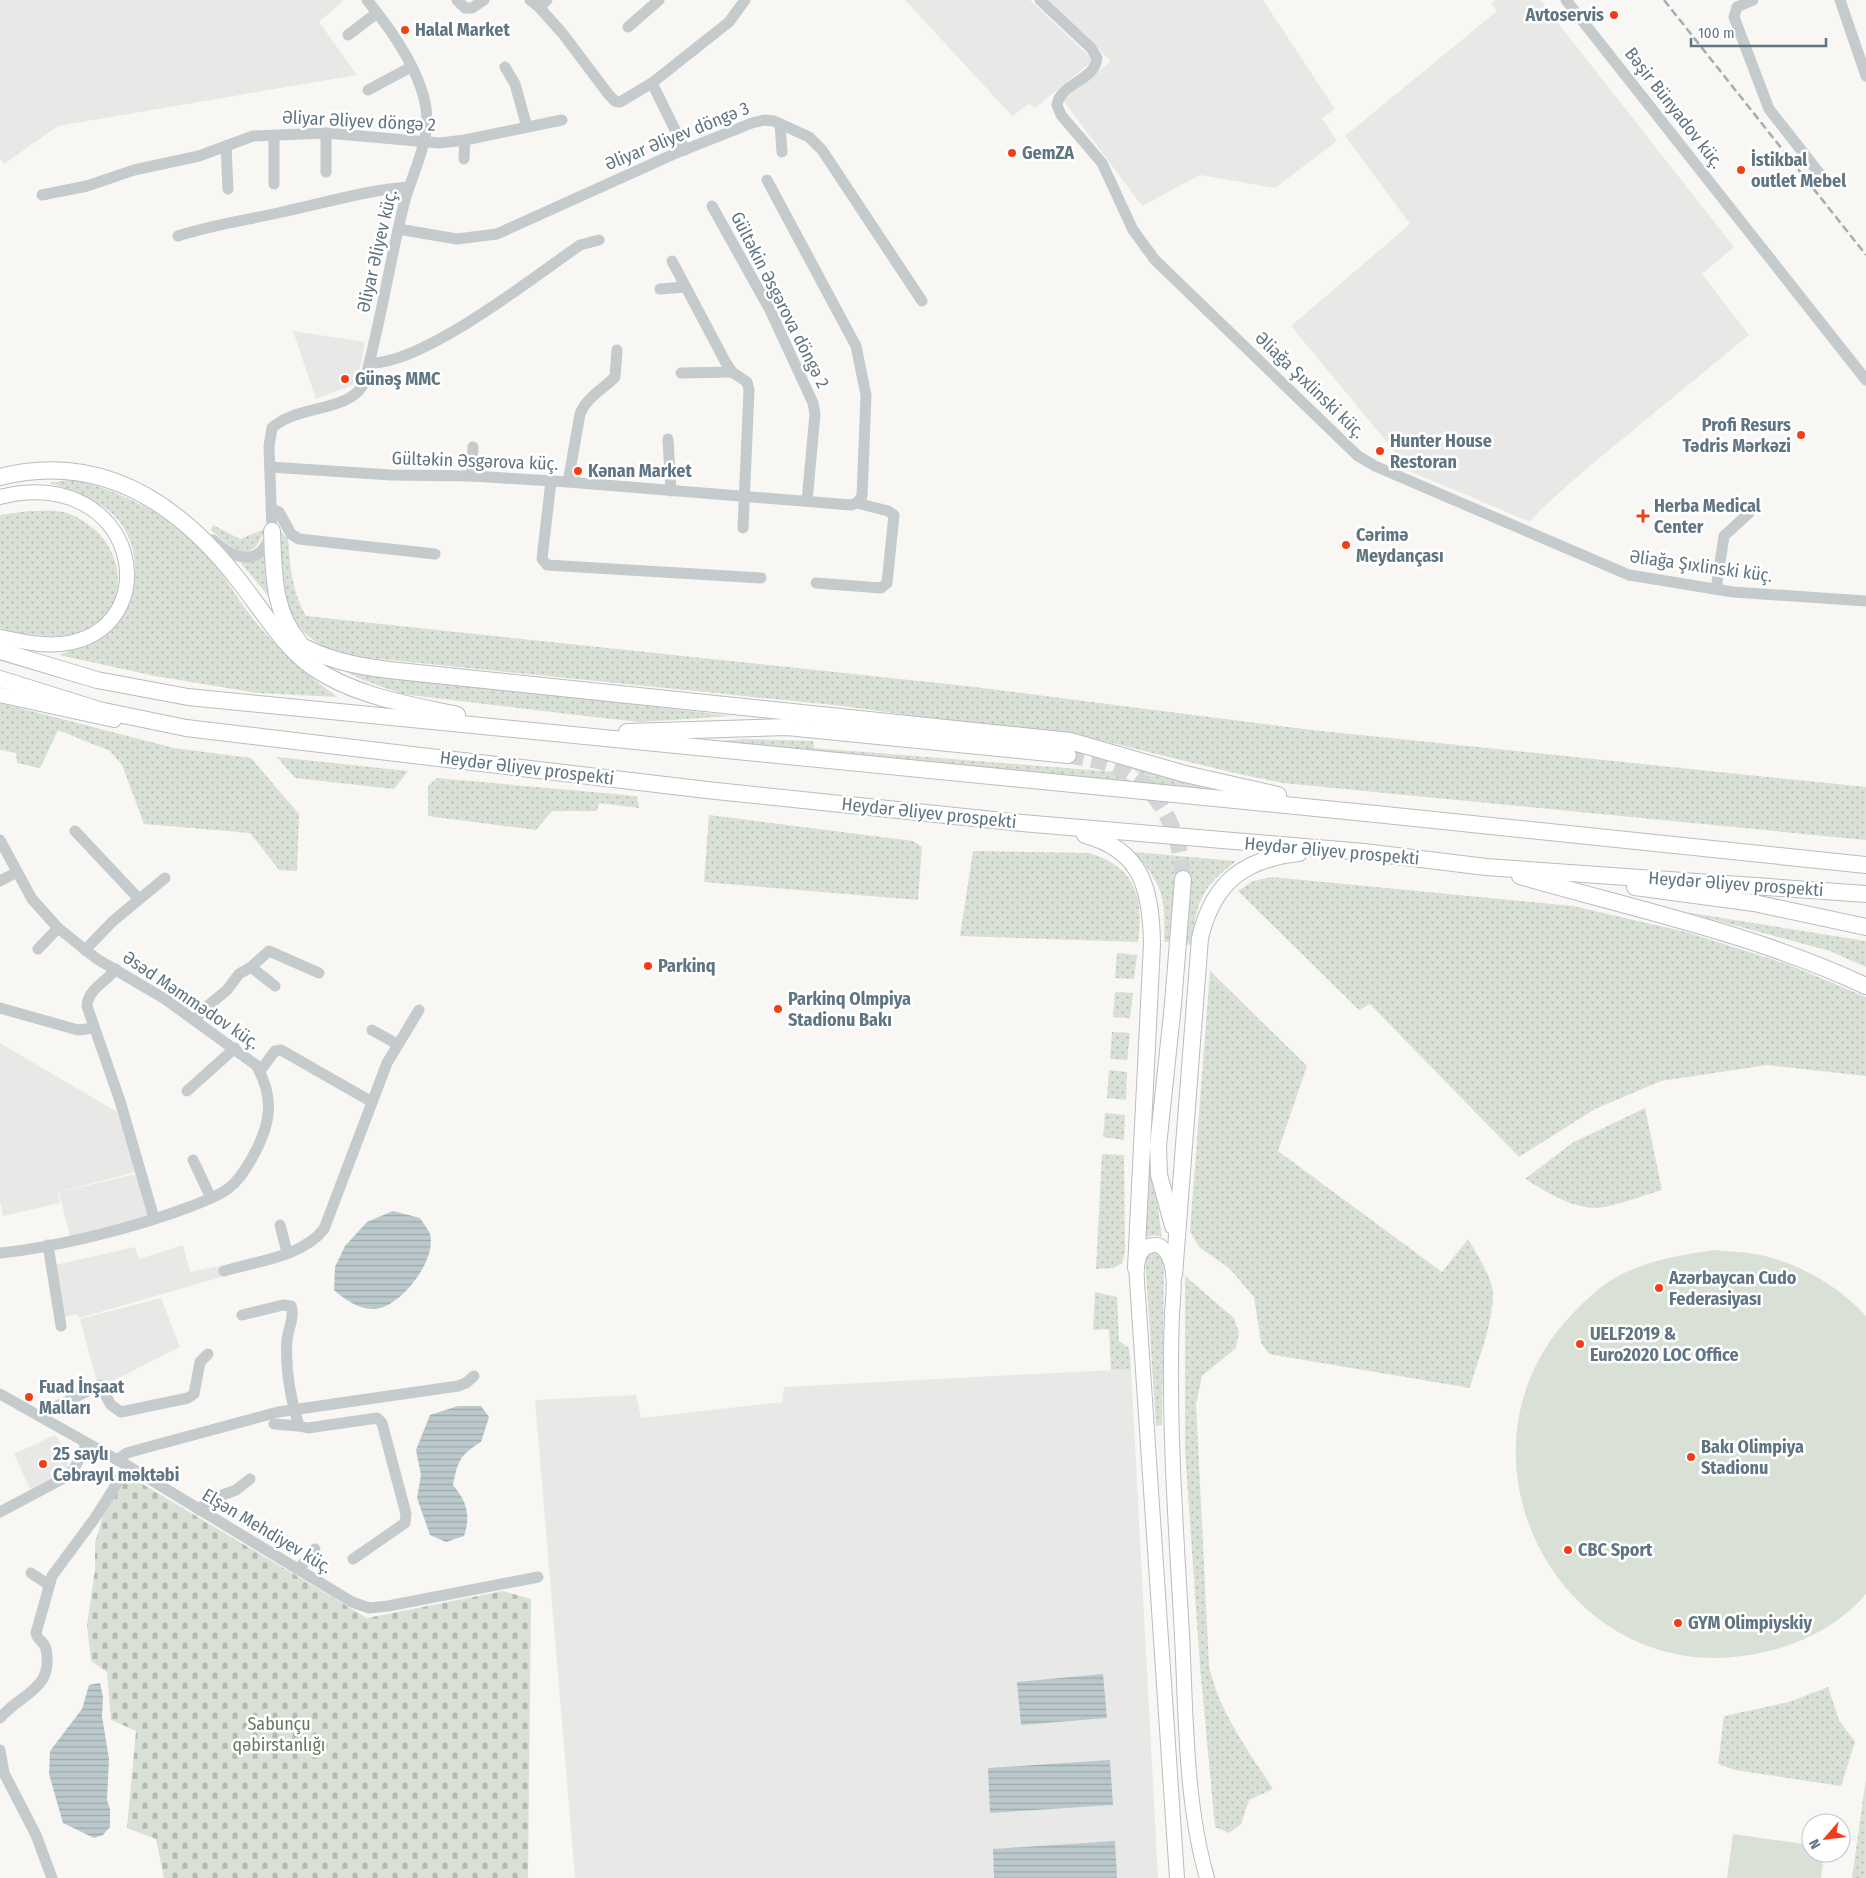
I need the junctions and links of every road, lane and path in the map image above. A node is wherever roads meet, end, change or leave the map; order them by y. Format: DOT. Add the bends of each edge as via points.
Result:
graph roads {
  1 [pos="458,0"];
  2 [pos="484,0"];
  3 [pos="659,0"];
  4 [pos="746,0"];
  5 [pos="1040,0"];
  6 [pos="1566,0"];
  7 [pos="1753,0"];
  8 [pos="1840,0"];
  9 [pos="371,1"];
  10 [pos="539,2"];
  11 [pos="377,13"];
  12 [pos="628,27"];
  13 [pos="348,35"];
  14 [pos="411,67"];
  15 [pos="505,67"];
  16 [pos="1866,76"];
  17 [pos="652,83"];
  18 [pos="368,90"];
  19 [pos="562,120"];
  20 [pos="780,124"];
  21 [pos="527,127"];
  22 [pos="326,134"];
  23 [pos="274,135"];
  24 [pos="465,140"];
  25 [pos="425,141"];
  26 [pos="226,146"];
  27 [pos="685,150"];
  28 [pos="782,152"];
  29 [pos="464,159"];
  30 [pos="326,172"];
  31 [pos="1823,178"];
  32 [pos="767,180"];
  33 [pos="274,184"];
  34 [pos="409,187"];
  35 [pos="228,189"];
  36 [pos="42,195"];
  37 [pos="712,206"];
  38 [pos="398,229"];
  39 [pos="178,236"];
  40 [pos="599,240"];
  41 [pos="672,261"];
  42 [pos="686,287"];
  43 [pos="660,289"];
  44 [pos="922,301"];
  45 [pos="617,350"];
  46 [pos="370,362"];
  47 [pos="732,372"];
  48 [pos="681,373"];
  49 [pos="1866,380"];
  50 [pos="668,439"];
  51 [pos="473,447"];
  52 [pos="270,466"];
  53 [pos="472,476"];
  54 [pos="0,477"];
  55 [pos="551,481"];
  56 [pos="568,482"];
  57 [pos="126,485"];
  58 [pos="671,491"];
  59 [pos="746,497"];
  60 [pos="0,498"];
  61 [pos="807,501"];
  62 [pos="857,504"];
  63 [pos="272,509"];
  64 [pos="1749,512"];
  65 [pos="743,528"];
  66 [pos="272,531"];
  67 [pos="435,554"];
  68 [pos="761,578"];
  69 [pos="816,583"];
  70 [pos="1716,590"];
  71 [pos="1866,601"];
  72 [pos="272,624"];
  73 [pos="0,637"];
  74 [pos="306,649"];
  75 [pos="0,651"];
  76 [pos="0,679"];
  77 [pos="0,695"];
  78 [pos="186,728"];
  79 [pos="531,731"];
  80 [pos="1068,755"];
  81 [pos="1376,814"];
  82 [pos="1022,823"];
  83 [pos="75,831"];
  84 [pos="0,840"];
  85 [pos="1364,852"];
  86 [pos="1866,865"];
  87 [pos="1486,867"];
  88 [pos="17,872"];
  89 [pos="165,878"];
  90 [pos="1183,879"];
  91 [pos="0,881"];
  92 [pos="1866,894"];
  93 [pos="139,899"];
  94 [pos="1754,903"];
  95 [pos="1866,918"];
  96 [pos="1866,927"];
  97 [pos="58,928"];
  98 [pos="38,949"];
  99 [pos="85,950"];
  100 [pos="251,968"];
  101 [pos="116,969"];
  102 [pos="319,973"];
  103 [pos="275,986"];
  104 [pos="1866,986"];
  105 [pos="0,1008"];
  106 [pos="419,1010"];
  107 [pos="195,1020"];
  108 [pos="94,1028"];
  109 [pos="372,1030"];
  110 [pos="397,1044"];
  111 [pos="235,1048"];
  112 [pos="260,1071"];
  113 [pos="187,1091"];
  114 [pos="372,1102"];
  115 [pos="193,1160"];
  116 [pos="211,1198"];
  117 [pos="154,1218"];
  118 [pos="280,1225"];
  119 [pos="1175,1236"];
  120 [pos="48,1245"];
  121 [pos="288,1252"];
  122 [pos="0,1253"];
  123 [pos="1136,1268"];
  124 [pos="224,1270"];
  125 [pos="1174,1275"];
  126 [pos="242,1314"];
  127 [pos="61,1326"];
  128 [pos="208,1354"];
  129 [pos="474,1376"];
  130 [pos="0,1394"];
  131 [pos="294,1409"];
  132 [pos="42,1417"];
  133 [pos="274,1424"];
  134 [pos="299,1426"];
  135 [pos="87,1443"];
  136 [pos="117,1460"];
  137 [pos="128,1466"];
  138 [pos="250,1479"];
  139 [pos="199,1510"];
  140 [pos="0,1512"];
  141 [pos="315,1549"];
  142 [pos="353,1559"];
  143 [pos="298,1570"];
  144 [pos="31,1573"];
  145 [pos="538,1577"];
  146 [pos="48,1585"];
  147 [pos="0,1718"];
  148 [pos="0,1750"];
  149 [pos="52,1878"];
  150 [pos="1177,1878"];
  151 [pos="1207,1878"];
  1 -- 2 [label="street" via="466,8"];
  3 -- 12 [label="street"];
  4 -- 17 [label="street" via="729,22"];
  5 -- 70 [label="street, Əliağa Şıxlinski küç." via="1091,48 1097,58 1094,69 1063,93 1057,106 1102,163 1138,238 1155,260 1349,449 1375,466 1620,573"];
  6 -- 49 [label="street, Bəşir Bünyadov küç."];
  7 -- 31 [label="street" via="1737,7 1734,17 1764,99"];
  8 -- 16 [label="street"];
  9 -- 11 [label="street, Əliyar Əliyev küç."];
  10 -- 17 [label="street" via="591,74 615,101 626,100"];
  11 -- 13 [label="street"];
  11 -- 14 [label="street, Əliyar Əliyev küç."];
  14 -- 18 [label="street"];
  14 -- 25 [label="street, Əliyar Əliyev küç." via="424,99 427,116"];
  15 -- 21 [label="street" via="515,84"];
  17 -- 27 [label="street"];
  19 -- 21 [label="street, Əliyar Əliyev döngə 2"];
  20 -- 27 [label="street, Əliyar Əliyev döngə 3" via="764,120 752,123"];
  20 -- 28 [label="street"];
  20 -- 44 [label="street, Əliyar Əliyev döngə 3" via="809,137 822,150"];
  21 -- 24 [label="street, Əliyar Əliyev döngə 2"];
  22 -- 23 [label="street, Əliyar Əliyev döngə 2"];
  22 -- 25 [label="street, Əliyar Əliyev döngə 2"];
  22 -- 30 [label="street"];
  23 -- 26 [label="street, Əliyar Əliyev döngə 2" via="246,137"];
  23 -- 33 [label="street"];
  24 -- 25 [label="street, Əliyar Əliyev döngə 2"];
  24 -- 29 [label="street"];
  25 -- 34 [label="street, Əliyar Əliyev küç."];
  26 -- 35 [label="street"];
  26 -- 36 [label="street, Əliyar Əliyev döngə 2" via="190,159 134,170 87,186"];
  27 -- 38 [label="street, Əliyar Əliyev döngə 3" via="498,234 457,238"];
  32 -- 62 [label="street" via="856,346 864,383 866,415 862,496"];
  34 -- 38 [label="street, Əliyar Əliyev küç."];
  34 -- 39 [label="street" via="360,193"];
  37 -- 61 [label="street, Gültəkin Əsgərova döngə 2" via="770,310 813,403 815,414"];
  38 -- 46 [label="street, Əliyar Əliyev küç."];
  40 -- 46 [label="street" via="580,245 449,334 394,360"];
  41 -- 42 [label="street"];
  42 -- 43 [label="street"];
  42 -- 47 [label="street"];
  45 -- 56 [label="street" via="615,377 583,406"];
  46 -- 52 [label="street, Əliyar Əliyev küç." via="357,394 276,424 269,437"];
  47 -- 48 [label="street"];
  47 -- 59 [label="street" via="743,377 749,390"];
  50 -- 58 [label="street"];
  51 -- 53 [label="street"];
  52 -- 53 [label="street, Gültəkin Əsgərova küç." via="391,475"];
  52 -- 63 [label="street, Əliyar Əliyev küç."];
  53 -- 55 [label="street, Gültəkin Əsgərova küç."];
  54 -- 57 [label="highway" via="51,470 89,474"];
  55 -- 56 [label="street, Gültəkin Əsgərova küç."];
  55 -- 68 [label="street" via="542,559 548,565"];
  56 -- 58 [label="street, Gültəkin Əsgərova küç."];
  57 -- 66 [label="street" via="170,504 236,557 249,557 261,551"];
  57 -- 72 [label="highway" via="166,507 204,540"];
  58 -- 59 [label="street, Gültəkin Əsgərova küç."];
  59 -- 61 [label="street, Gültəkin Əsgərova küç."];
  59 -- 65 [label="street"];
  60 -- 73 [label="main road" via="45,493 88,506 113,529 127,561 126,589 121,601 113,615 94,633 59,644"];
  61 -- 62 [label="street, Gültəkin Əsgərova küç."];
  62 -- 69 [label="street, Gültəkin Əsgərova küç." via="894,515 887,582 881,588"];
  63 -- 66 [label="street, Əliyar Əliyev küç."];
  63 -- 67 [label="street" via="279,512 291,534 299,539"];
  64 -- 70 [label="street" via="1724,536"];
  66 -- 74 [label="highway" via="278,605 289,629"];
  70 -- 71 [label="street, Əliağa Şıxlinski küç."];
  72 -- 74 [label="highway"];
  72 -- 79 [label="highway" via="309,664 357,691"];
  74 -- 81 [label="highway" via="332,660 389,670 1070,741 1234,786"];
  75 -- 79 [label="highway, Heydər Əliyev prospekti" via="97,680 188,697"];
  76 -- 78 [label="highway, Heydər Əliyev prospekti" via="98,710"];
  77 -- 78 [label="main road" via="96,718"];
  78 -- 82 [label="highway, Heydər Əliyev prospekti" via="707,790"];
  79 -- 80 [label="highway" via="786,727"];
  79 -- 81 [label="highway, Heydər Əliyev prospekti"];
  81 -- 86 [label="highway, Heydər Əliyev prospekti"];
  82 -- 85 [label="highway, Heydər Əliyev prospekti"];
  82 -- 123 [label="highway" via="1085,835 1112,845 1123,852 1136,868 1148,894 1152,944"];
  83 -- 93 [label="street"];
  84 -- 88 [label="street, Əsəd Məmmədov küç."];
  85 -- 87 [label="highway, Heydər Əliyev prospekti"];
  85 -- 119 [label="highway" via="1302,853 1270,858 1235,874 1215,896 1205,916 1200,938"];
  87 -- 92 [label="highway, Heydər Əliyev prospekti"];
  87 -- 94 [label="highway"];
  87 -- 104 [label="highway" via="1716,930"];
  88 -- 91 [label="street"];
  88 -- 97 [label="street, Əsəd Məmmədov küç." via="38,908"];
  89 -- 93 [label="street"];
  90 -- 119 [label="highway" via="1158,1163"];
  93 -- 99 [label="street"];
  94 -- 95 [label="highway"];
  94 -- 96 [label="highway"];
  97 -- 98 [label="street"];
  97 -- 99 [label="street, Əsəd Məmmədov küç."];
  99 -- 101 [label="street, Əsəd Məmmədov küç."];
  100 -- 102 [label="street" via="269,951"];
  100 -- 103 [label="street"];
  100 -- 107 [label="street" via="239,974"];
  101 -- 107 [label="street, Əsəd Məmmədov küç."];
  101 -- 108 [label="street" via="87,998"];
  105 -- 108 [label="street" via="78,1030"];
  106 -- 110 [label="street"];
  107 -- 111 [label="street, Əsəd Məmmədov küç."];
  108 -- 117 [label="street" via="120,1101"];
  109 -- 110 [label="street"];
  110 -- 114 [label="street"];
  111 -- 112 [label="street, Əsəd Məmmədov küç."];
  111 -- 113 [label="street"];
  112 -- 114 [label="street" via="274,1051 282,1050"];
  112 -- 116 [label="street, Əsəd Məmmədov küç." via="269,1100 266,1131 236,1182"];
  114 -- 121 [label="street" via="328,1221 309,1244"];
  115 -- 116 [label="street"];
  116 -- 117 [label="street, Əsəd Məmmədov küç."];
  117 -- 120 [label="street, Əsəd Məmmədov küç."];
  118 -- 121 [label="street"];
  119 -- 125 [label="highway"];
  120 -- 122 [label="street, Əsəd Məmmədov küç."];
  120 -- 127 [label="street"];
  121 -- 124 [label="street"];
  123 -- 125 [label="main road" via="1144,1248 1158,1245 1168,1253"];
  123 -- 150 [label="main road"];
  125 -- 151 [label="main road" via="1172,1433 1185,1699 1200,1852"];
  126 -- 131 [label="street" via="291,1306 287,1359"];
  128 -- 132 [label="street" via="200,1362 194,1394 188,1398 121,1412 112,1405 100,1385 51,1409"];
  129 -- 131 [label="street" via="458,1386"];
  130 -- 132 [label="street, Elşən Mehdiyev küç."];
  131 -- 134 [label="street"];
  131 -- 136 [label="street" via="140,1449"];
  132 -- 135 [label="street, Elşən Mehdiyev küç."];
  133 -- 134 [label="street"];
  134 -- 142 [label="street" via="308,1428 377,1418 382,1424 406,1514 405,1523"];
  135 -- 136 [label="street, Elşən Mehdiyev küç."];
  135 -- 140 [label="street" via="74,1469 66,1477"];
  136 -- 137 [label="street, Elşən Mehdiyev küç."];
  137 -- 139 [label="street, Elşən Mehdiyev küç."];
  137 -- 146 [label="street"];
  138 -- 139 [label="street" via="236,1490 209,1500"];
  139 -- 143 [label="street, Elşən Mehdiyev küç."];
  141 -- 143 [label="street"];
  143 -- 145 [label="street, Elşən Mehdiyev küç." via="352,1602 375,1608"];
  144 -- 146 [label="street"];
  146 -- 147 [label="street" via="36,1633 46,1649 44,1677 34,1690"];
  148 -- 149 [label="street" via="4,1773 36,1835"];
}
